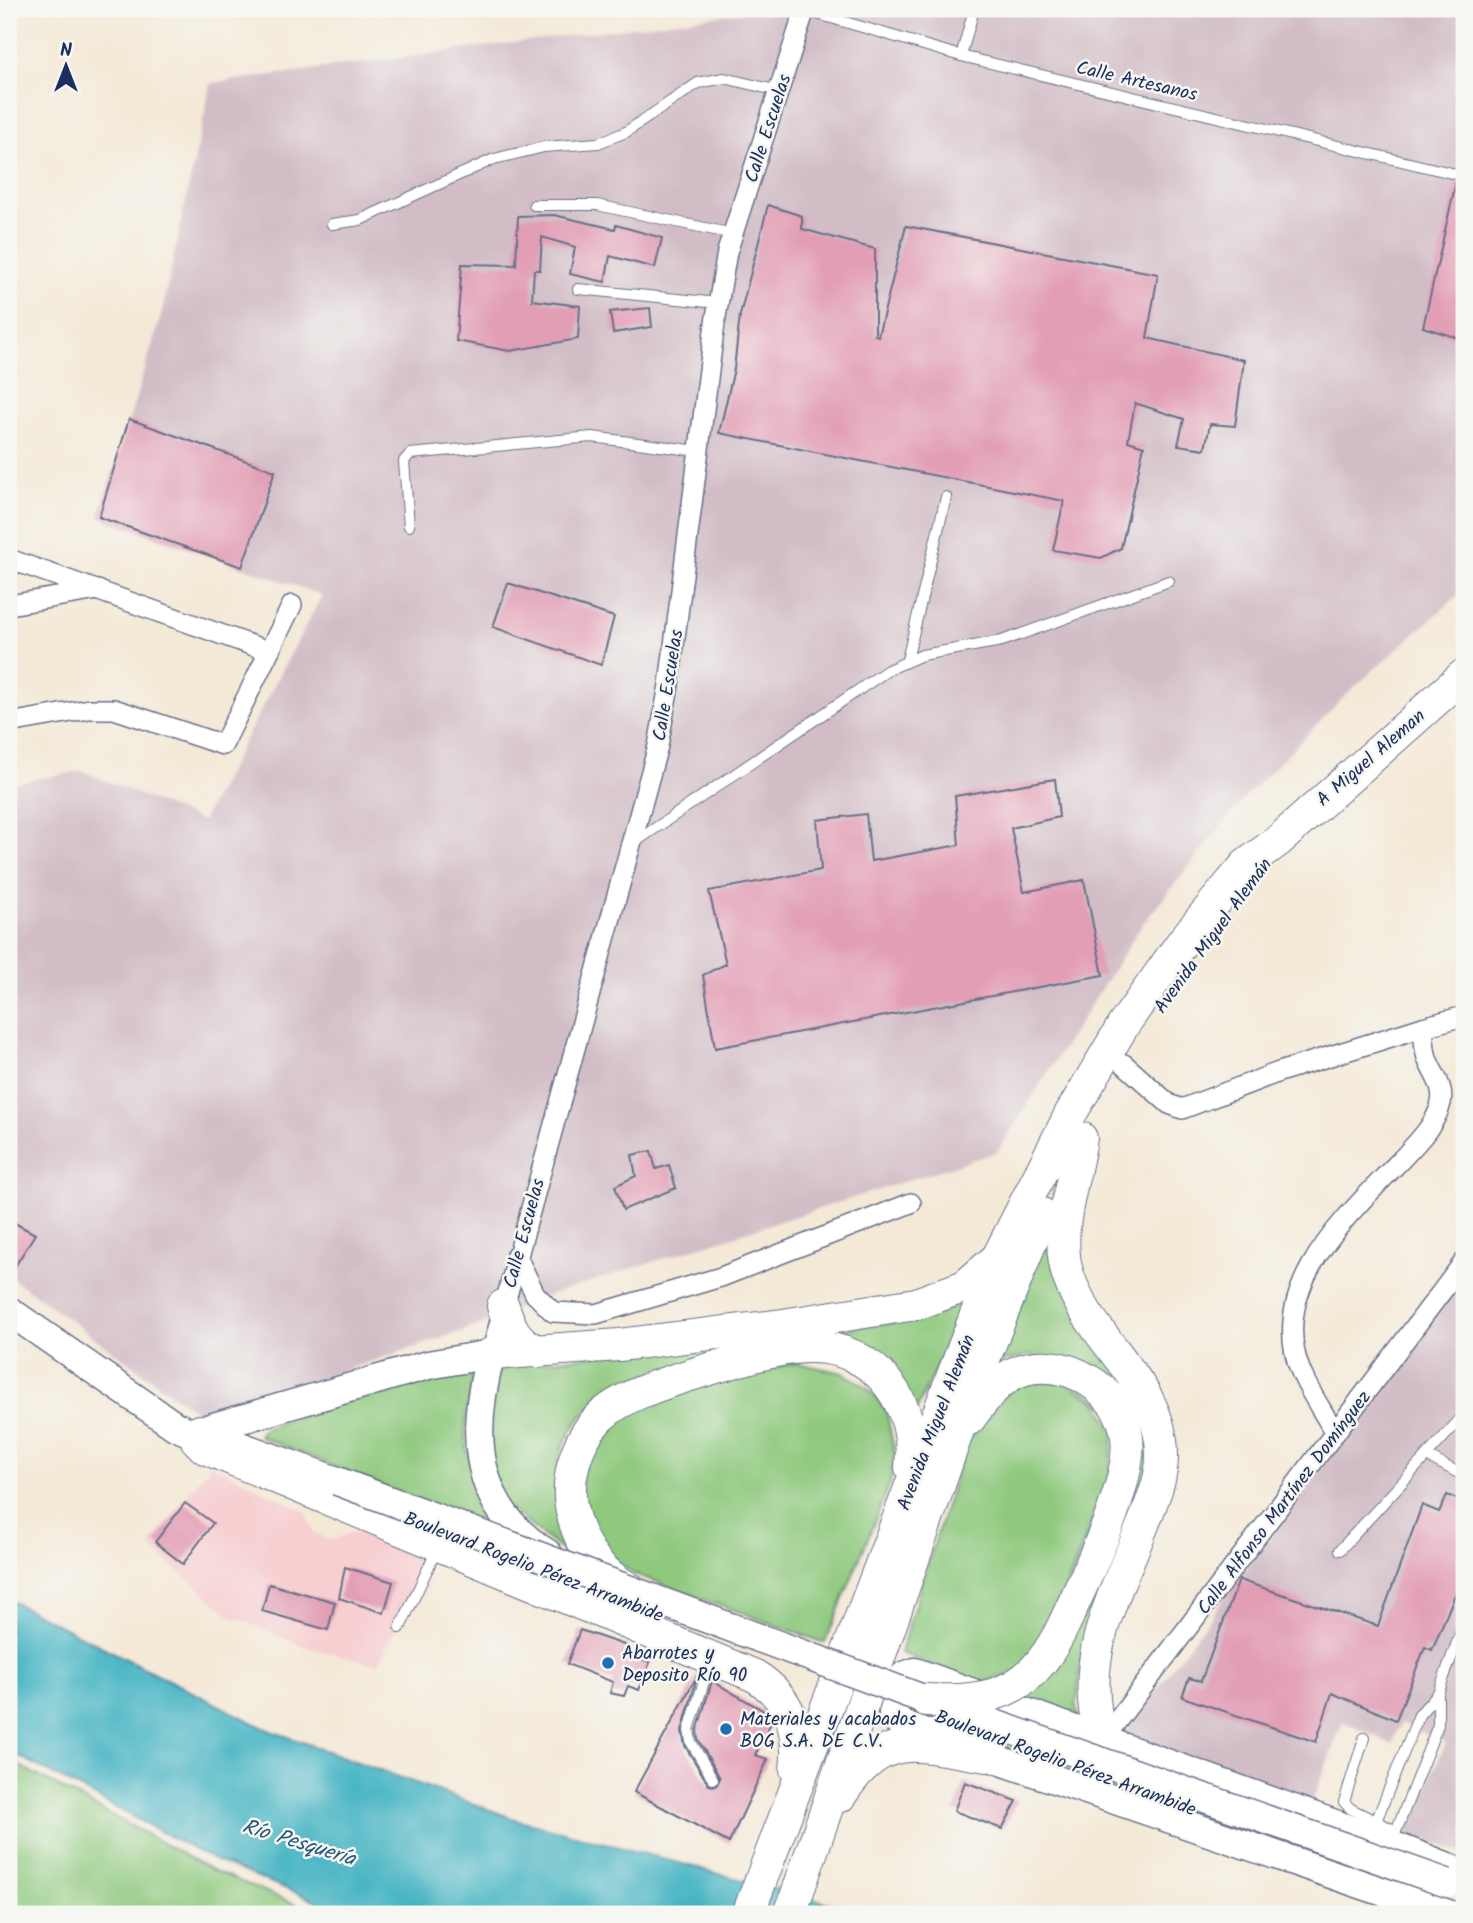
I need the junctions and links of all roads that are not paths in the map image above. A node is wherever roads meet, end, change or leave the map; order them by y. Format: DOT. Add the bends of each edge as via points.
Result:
graph roads {
  1 [pos="805,9"];
  2 [pos="974,9"];
  3 [pos="961,56"];
  4 [pos="779,91"];
  5 [pos="1464,176"];
  6 [pos="534,205"];
  7 [pos="332,224"];
  8 [pos="733,234"];
  9 [pos="578,289"];
  10 [pos="718,303"];
  11 [pos="698,451"];
  12 [pos="946,497"];
  13 [pos="409,526"];
  14 [pos="9,559"];
  15 [pos="1169,581"];
  16 [pos="102,589"];
  17 [pos="292,605"];
  18 [pos="9,606"];
  19 [pos="268,651"];
  20 [pos="907,660"];
  21 [pos="1464,675"];
  22 [pos="9,723"];
  23 [pos="1278,841"];
  24 [pos="632,844"];
  25 [pos="1190,947"];
  26 [pos="1464,1016"];
  27 [pos="1423,1027"];
  28 [pos="1124,1065"];
  29 [pos="1082,1138"];
  30 [pos="911,1203"];
  31 [pos="516,1255"];
  32 [pos="998,1257"];
  33 [pos="1464,1262"];
  34 [pos="503,1306"];
  35 [pos="9,1311"];
  36 [pos="538,1351"];
  37 [pos="491,1354"];
  38 [pos="1464,1415"];
  39 [pos="1335,1433"];
  40 [pos="198,1434"];
  41 [pos="957,1434"];
  42 [pos="1427,1456"];
  43 [pos="1464,1476"];
  44 [pos="336,1485"];
  45 [pos="909,1493"];
  46 [pos="438,1546"];
  47 [pos="1340,1550"];
  48 [pos="567,1568"];
  49 [pos="647,1598"];
  50 [pos="1464,1624"];
  51 [pos="400,1628"];
  52 [pos="711,1658"];
  53 [pos="841,1669"];
  54 [pos="871,1680"];
  55 [pos="1438,1693"];
  56 [pos="926,1700"];
  57 [pos="1364,1738"];
  58 [pos="1102,1741"];
  59 [pos="987,1756"];
  60 [pos="713,1779"];
  61 [pos="794,1790"];
  62 [pos="817,1832"];
  63 [pos="1383,1833"];
  64 [pos="1444,1898"];
  65 [pos="748,1914"];
  66 [pos="790,1914"];
  1 -- 3 [label="lane, Calle Artesanos"];
  1 -- 4 [label="street, Calle Escuelas"];
  2 -- 3 [label="lane"];
  3 -- 5 [label="lane, Calle Artesanos"];
  4 -- 7 [label="lane" via="724,78 698,83 626,132 598,144 544,147 494,159 360,220"];
  4 -- 8 [label="street, Calle Escuelas"];
  6 -- 8 [label="lane" via="597,205"];
  8 -- 10 [label="street, Calle Escuelas"];
  9 -- 10 [label="lane"];
  10 -- 11 [label="street, Calle Escuelas"];
  11 -- 13 [label="lane" via="592,437 410,454 404,461"];
  11 -- 24 [label="street, Calle Escuelas" via="669,685"];
  12 -- 20 [label="lane"];
  14 -- 16 [label="street"];
  15 -- 20 [label="lane" via="1002,641"];
  16 -- 18 [label="street"];
  16 -- 19 [label="street"];
  17 -- 19 [label="street"];
  19 -- 22 [label="street" via="223,745 124,710 89,709"];
  20 -- 24 [label="lane"];
  21 -- 23 [label="main road, A Miguel Aleman"];
  23 -- 25 [label="main road, Avenida Miguel Alemán" via="1258,876"];
  24 -- 31 [label="street, Calle Escuelas"];
  25 -- 28 [label="main road, Avenida Miguel Alemán"];
  25 -- 32 [label="main road, Avenida Miguel Alemán" via="1095,1070"];
  26 -- 27 [label="street"];
  27 -- 28 [label="street" via="1279,1072 1182,1109 1169,1104"];
  27 -- 39 [label="street" via="1426,1054 1443,1095 1441,1107 1402,1158 1322,1246 1293,1311 1291,1333 1301,1371"];
  28 -- 29 [label="main road, Avenida Miguel Alemán"];
  29 -- 41 [label="main road, Avenida Miguel Alemán" via="1035,1227"];
  29 -- 58 [label="main road" via="1064,1230 1067,1274 1094,1325 1155,1411 1162,1445 1152,1502 1101,1630 1093,1662 1093,1708"];
  30 -- 31 [label="street" via="721,1277 596,1314 553,1312 526,1281"];
  31 -- 34 [label="street, Calle Escuelas"];
  32 -- 36 [label="main road" via="965,1286 916,1304 776,1326"];
  32 -- 45 [label="main road, Avenida Miguel Alemán"];
  33 -- 39 [label="street, Calle Alfonso Martínez Domínguez"];
  34 -- 36 [label="main road" via="516,1336"];
  34 -- 37 [label="street, Calle Escuelas"];
  35 -- 40 [label="main road, Boulevard Rogelio Pérez Arrambide" via="163,1416"];
  36 -- 37 [label="main road"];
  37 -- 40 [label="main road" via="428,1365"];
  37 -- 48 [label="main road, bridge" via="483,1383 481,1465 501,1512 523,1539"];
  38 -- 42 [label="lane"];
  39 -- 58 [label="street, Calle Alfonso Martínez Domínguez"];
  40 -- 44 [label="main road, Boulevard Rogelio Pérez Arrambide"];
  40 -- 46 [label="main road" via="205,1448"];
  41 -- 54 [label="main road, Avenida Miguel Alemán"];
  41 -- 56 [label="main road, bridge" via="996,1388 1017,1372 1041,1367 1074,1373 1103,1391 1114,1403 1127,1438 1123,1473 1097,1548 1054,1645 1022,1683 981,1699"];
  42 -- 43 [label="lane"];
  42 -- 47 [label="lane"];
  44 -- 48 [label="main road, Boulevard Rogelio Pérez Arrambide, bridge"];
  44 -- 64 [label="main road, Boulevard Rogelio Pérez Arrambide" via="817,1673"];
  45 -- 49 [label="main road, bridge" via="913,1434 904,1405 889,1382 838,1350 808,1347 677,1379 613,1406 580,1444 573,1465 572,1512 584,1544 606,1574"];
  45 -- 53 [label="main road, Avenida Miguel Alemán"];
  46 -- 51 [label="lane"];
  46 -- 52 [label="main road"];
  48 -- 49 [label="main road, Boulevard Rogelio Pérez Arrambide, bridge"];
  49 -- 53 [label="main road, Boulevard Rogelio Pérez Arrambide, bridge"];
  50 -- 55 [label="lane"];
  52 -- 60 [label="lane" via="689,1730"];
  52 -- 61 [label="main road" via="771,1686 791,1713 797,1742"];
  53 -- 54 [label="main road, Boulevard Rogelio Pérez Arrambide, bridge"];
  53 -- 61 [label="main road, Avenida Miguel Alemán"];
  54 -- 56 [label="main road, Boulevard Rogelio Pérez Arrambide, bridge"];
  54 -- 62 [label="main road, Avenida Miguel Alemán"];
  55 -- 63 [label="lane" via="1419,1715"];
  55 -- 63 [label="lane" via="1438,1725"];
  56 -- 64 [label="main road, Boulevard Rogelio Pérez Arrambide, bridge"];
  57 -- 63 [label="lane" via="1344,1802"];
  58 -- 59 [label="main road" via="915,1672 906,1673 894,1718"];
  58 -- 63 [label="main road"];
  59 -- 62 [label="main road" via="914,1746 884,1750 856,1773"];
  59 -- 64 [label="main road"];
  61 -- 65 [label="main road, Avenida Miguel Alemán"];
  62 -- 66 [label="main road, Avenida Miguel Alemán"];
  63 -- 64 [label="main road" via="1448,1867"];
}
